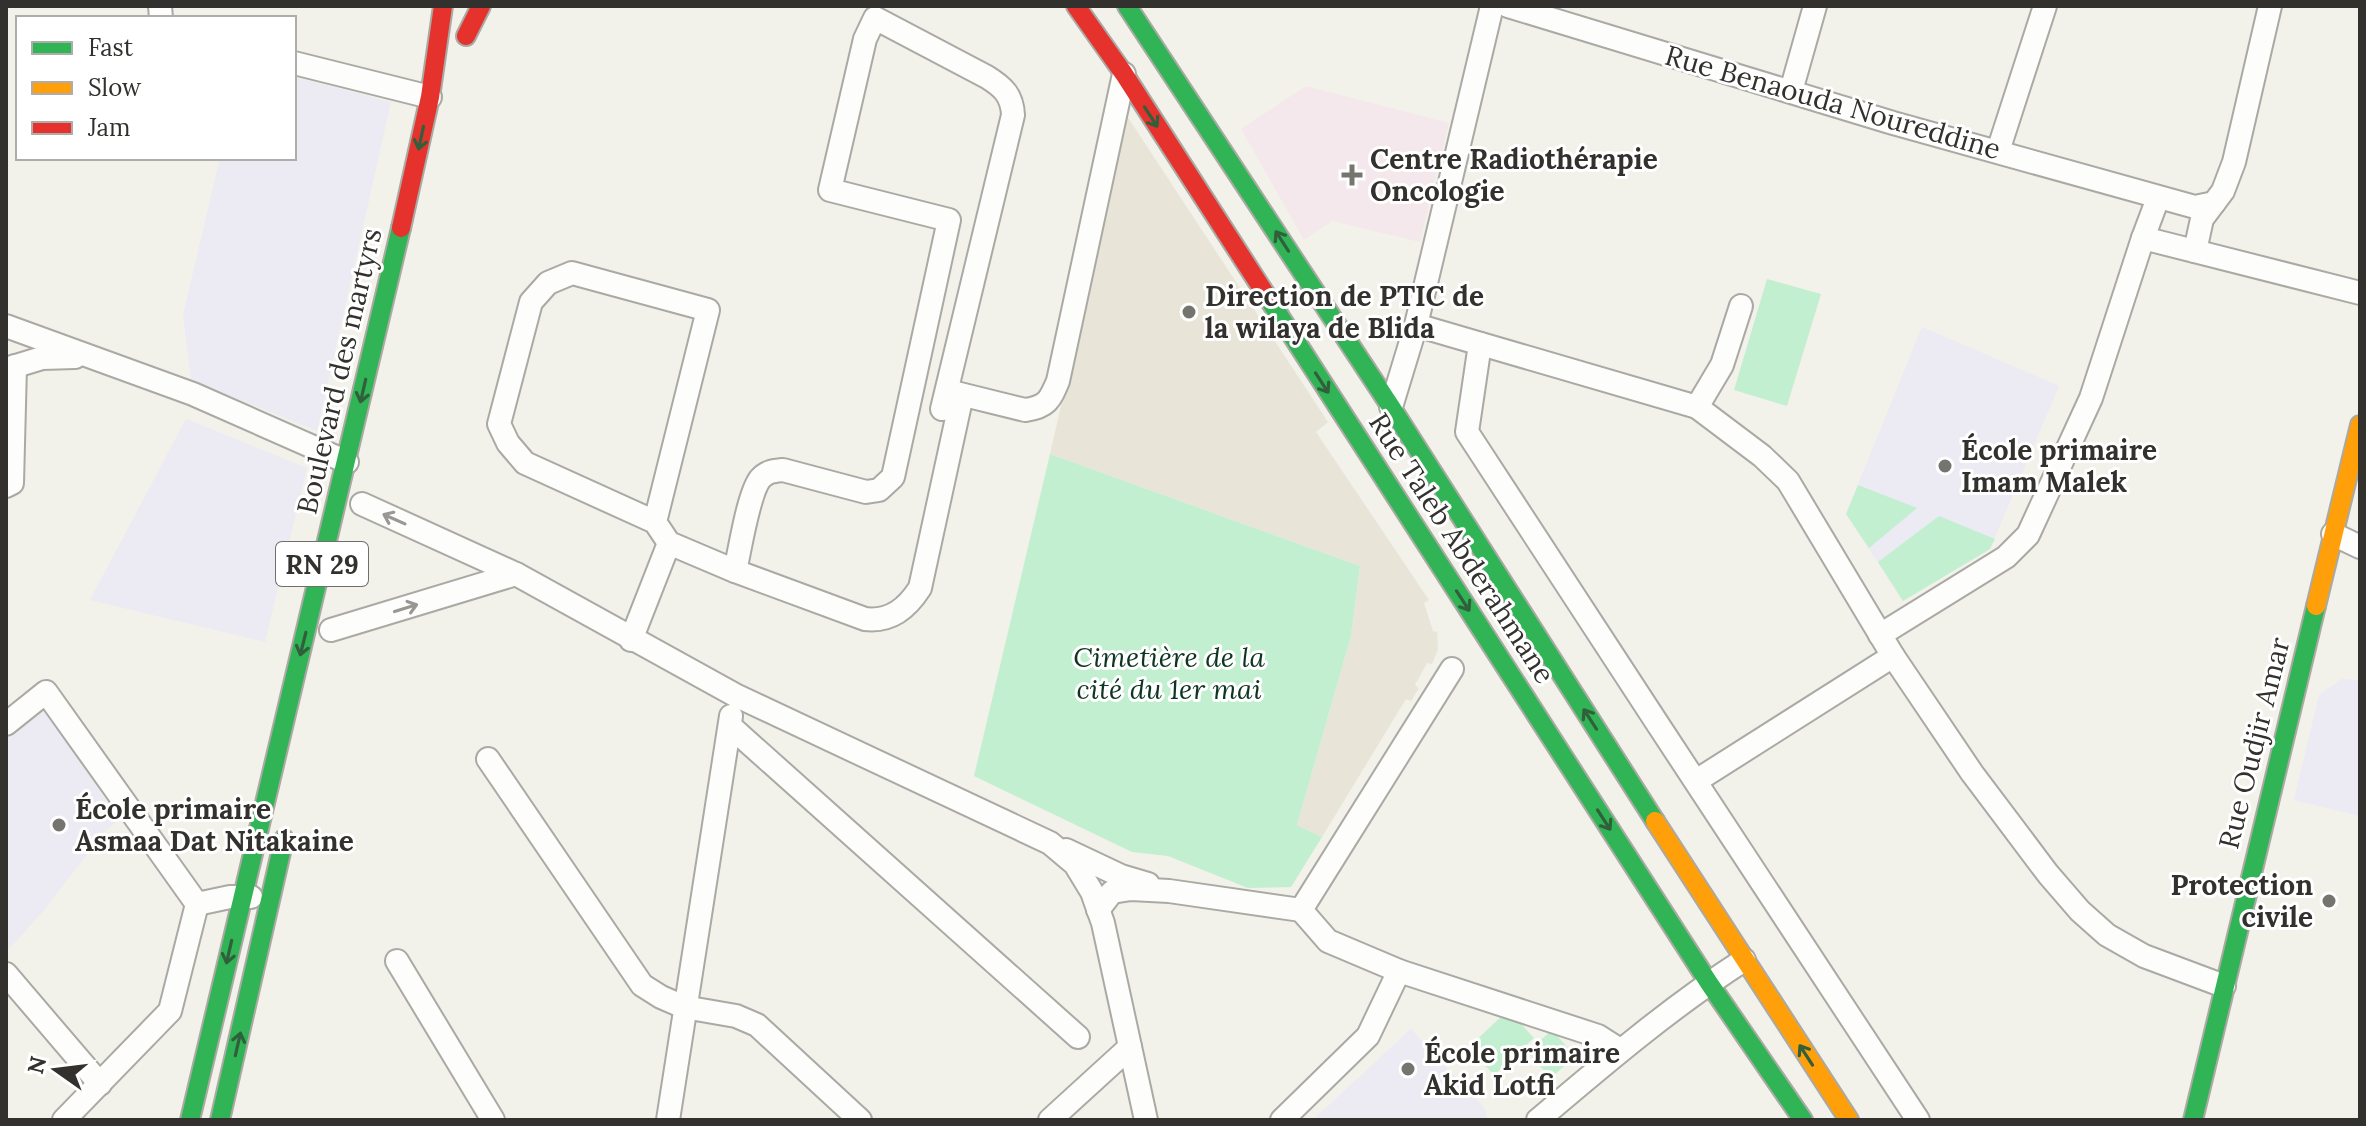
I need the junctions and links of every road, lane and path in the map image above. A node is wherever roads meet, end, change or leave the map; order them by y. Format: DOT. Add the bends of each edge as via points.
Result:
graph roads {
  1 [pos="443,6"];
  2 [pos="471,6"];
  3 [pos="481,6"];
  4 [pos="1076,6"];
  5 [pos="1127,6"];
  6 [pos="1492,6"];
  7 [pos="1508,6"];
  8 [pos="1815,6"];
  9 [pos="2045,6"];
  10 [pos="2270,6"];
  11 [pos="296,64"];
  12 [pos="1124,74"];
  13 [pos="1791,91"];
  14 [pos="430,97"];
  15 [pos="1998,151"];
  16 [pos="2158,198"];
  17 [pos="2214,203"];
  18 [pos="2143,238"];
  19 [pos="2195,251"];
  20 [pos="2360,293"];
  21 [pos="1741,306"];
  22 [pos="1416,325"];
  23 [pos="6,326"];
  24 [pos="1480,344"];
  25 [pos="89,356"];
  26 [pos="11,367"];
  27 [pos="909,401"];
  28 [pos="953,402"];
  29 [pos="1391,407"];
  30 [pos="1697,407"];
  31 [pos="2359,433"];
  32 [pos="347,462"];
  33 [pos="6,486"];
  34 [pos="362,504"];
  35 [pos="655,522"];
  36 [pos="2333,534"];
  37 [pos="669,543"];
  38 [pos="2360,547"];
  39 [pos="735,571"];
  40 [pos="516,574"];
  41 [pos="332,628"];
  42 [pos="1880,635"];
  43 [pos="631,640"];
  44 [pos="1893,656"];
  45 [pos="1452,669"];
  46 [pos="735,695"];
  47 [pos="6,724"];
  48 [pos="730,726"];
  49 [pos="488,759"];
  50 [pos="1696,781"];
  51 [pos="287,826"];
  52 [pos="1050,843"];
  53 [pos="1169,891"];
  54 [pos="242,896"];
  55 [pos="270,901"];
  56 [pos="197,904"];
  57 [pos="1098,910"];
  58 [pos="1301,910"];
  59 [pos="1744,960"];
  60 [pos="397,961"];
  61 [pos="1399,971"];
  62 [pos="6,974"];
  63 [pos="1709,983"];
  64 [pos="2224,986"];
  65 [pos="684,1007"];
  66 [pos="1078,1037"];
  67 [pos="1130,1047"];
  68 [pos="1620,1050"];
  69 [pos="100,1084"];
  70 [pos="64,1120"];
  71 [pos="190,1120"];
  72 [pos="220,1120"];
  73 [pos="493,1120"];
  74 [pos="668,1120"];
  75 [pos="860,1120"];
  76 [pos="1050,1120"];
  77 [pos="1146,1120"];
  78 [pos="1282,1120"];
  79 [pos="1538,1120"];
  80 [pos="1803,1120"];
  81 [pos="1849,1120"];
  82 [pos="1918,1120"];
  83 [pos="2193,1120"];
  1 -- 14 [label="main road, Boulevard des martyrs / RN 29"];
  2 -- 3 [label="main road" via="464,42"];
  4 -- 12 [label="main road, Rue Taleb Abderahmane"];
  29 -- 5 [label="main road, Rue Taleb Abderahmane, one-way"];
  6 -- 22 [label="street"];
  7 -- 13 [label="street, Rue Benaouda Noureddine"];
  8 -- 13 [label="street"];
  9 -- 15 [label="street"];
  10 -- 17 [label="street" via="2234,162"];
  11 -- 14 [label="street"];
  12 -- 28 [label="street" via="1052,395 1045,404 1025,410"];
  12 -- 63 [label="main road, Rue Taleb Abderahmane, one-way"];
  13 -- 15 [label="street, Rue Benaouda Noureddine"];
  14 -- 32 [label="main road, Boulevard des martyrs / RN 29, one-way"];
  15 -- 16 [label="street, Rue Benaouda Noureddine"];
  16 -- 17 [label="street, Rue Benaouda Noureddine" via="2195,207"];
  16 -- 18 [label="street"];
  17 -- 19 [label="street" via="2202,219"];
  18 -- 19 [label="street"];
  18 -- 42 [label="street" via="2091,398 2028,535 2006,557"];
  19 -- 20 [label="street"];
  21 -- 30 [label="street" via="1722,365"];
  22 -- 24 [label="street"];
  22 -- 29 [label="street"];
  23 -- 25 [label="street"];
  24 -- 30 [label="street"];
  24 -- 50 [label="street" via="1467,432"];
  25 -- 26 [label="street" via="42,358"];
  25 -- 32 [label="street" via="193,394"];
  26 -- 33 [label="street" via="12,483"];
  27 -- 28 [label="street"];
  27 -- 28 [label="street" via="949,220 830,190 865,39 875,18 987,77 1004,88 1012,103"];
  27 -- 39 [label="street" via="893,477 879,490 866,492 783,470 760,479"];
  28 -- 39 [label="street" via="920,588 900,611 865,619"];
  59 -- 29 [label="main road, Rue Taleb Abderahmane, one-way"];
  30 -- 42 [label="street" via="1788,481"];
  31 -- 36 [label="main road, Rue Oudjir Amar"];
  32 -- 54 [label="main road, Boulevard des martyrs / RN 29, one-way"];
  40 -- 34 [label="street, one-way"];
  35 -- 35 [label="street" via="708,310 572,273 548,283 531,302 499,424 525,463"];
  35 -- 37 [label="street"];
  36 -- 38 [label="street"];
  36 -- 64 [label="main road, Rue Oudjir Amar"];
  37 -- 39 [label="street"];
  37 -- 43 [label="street"];
  41 -- 40 [label="street, one-way"];
  40 -- 43 [label="street"];
  42 -- 44 [label="street"];
  43 -- 46 [label="street"];
  44 -- 50 [label="street"];
  44 -- 64 [label="street" via="2006,819 2080,911 2107,935 2144,956"];
  45 -- 58 [label="street"];
  46 -- 48 [label="street"];
  46 -- 52 [label="street"];
  47 -- 56 [label="street" via="46,692"];
  48 -- 65 [label="street"];
  48 -- 66 [label="street"];
  49 -- 65 [label="street" via="642,985"];
  50 -- 82 [label="street"];
  51 -- 55 [label="main road"];
  52 -- 53 [label="street" via="1121,876"];
  52 -- 57 [label="street" via="1075,864"];
  53 -- 57 [label="street" via="1112,892"];
  53 -- 58 [label="street"];
  54 -- 55 [label="street"];
  54 -- 56 [label="street"];
  54 -- 71 [label="main road, Boulevard des martyrs / RN 29, one-way"];
  72 -- 55 [label="main road, one-way"];
  56 -- 69 [label="street" via="170,1011"];
  57 -- 67 [label="street"];
  58 -- 61 [label="street" via="1328,941"];
  59 -- 63 [label="street"];
  81 -- 59 [label="main road, Rue Taleb Abderahmane, one-way"];
  60 -- 73 [label="street"];
  61 -- 68 [label="street" via="1598,1036"];
  61 -- 78 [label="street" via="1368,1036"];
  62 -- 69 [label="street"];
  63 -- 68 [label="street"];
  63 -- 80 [label="main road, Rue Taleb Abderahmane"];
  64 -- 83 [label="main road, Rue Oudjir Amar"];
  65 -- 74 [label="street"];
  65 -- 75 [label="street" via="757,1025"];
  67 -- 76 [label="street"];
  67 -- 77 [label="street"];
  68 -- 79 [label="street"];
  69 -- 70 [label="street"];
}
